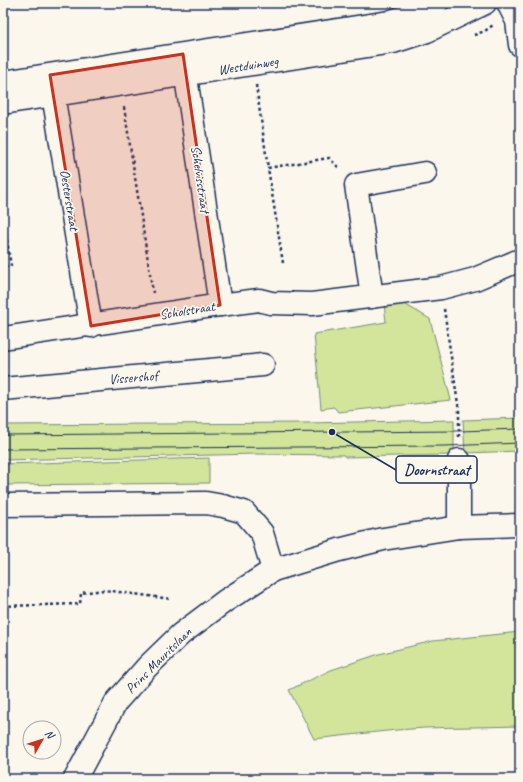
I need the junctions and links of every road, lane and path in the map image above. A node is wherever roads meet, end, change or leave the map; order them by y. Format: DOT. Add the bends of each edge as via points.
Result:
graph roads {
  1 [pos="437,3"];
  2 [pos="485,3"];
  3 [pos="508,3"];
  4 [pos="520,45"];
  5 [pos="184,64"];
  6 [pos="3,82"];
  7 [pos="255,83"];
  8 [pos="52,85"];
  9 [pos="3,103"];
  10 [pos="124,104"];
  11 [pos="268,168"];
  12 [pos="425,173"];
  13 [pos="356,185"];
  14 [pos="3,216"];
  15 [pos="520,260"];
  16 [pos="283,263"];
  17 [pos="3,267"];
  18 [pos="441,288"];
  19 [pos="372,297"];
  20 [pos="220,305"];
  21 [pos="157,315"];
  22 [pos="90,326"];
  23 [pos="3,338"];
  24 [pos="263,365"];
  25 [pos="3,389"];
  26 [pos="459,460"];
  27 [pos="3,505"];
  28 [pos="520,525"];
  29 [pos="459,527"];
  30 [pos="273,570"];
  31 [pos="171,599"];
  32 [pos="3,606"];
  33 [pos="75,779"];
  1 -- 5 [label="street, Westduinweg" via="389,22"];
  2 -- 5 [label="street, Westduinweg" via="427,31 393,42"];
  3 -- 4 [label="street" via="517,21"];
  5 -- 8 [label="street, Westduinweg"];
  5 -- 20 [label="street, Schelvisstraat"];
  6 -- 8 [label="street, Westduinweg"];
  7 -- 11 [label="path"];
  8 -- 9 [label="street, Westduinweg"];
  8 -- 22 [label="street, Oesterstraat"];
  10 -- 21 [label="path"];
  11 -- 13 [label="path" via="329,158"];
  11 -- 16 [label="path"];
  12 -- 13 [label="street"];
  13 -- 19 [label="street"];
  14 -- 17 [label="path" via="11,266"];
  15 -- 18 [label="street, Scholstraat" via="475,279"];
  18 -- 19 [label="street, Scholstraat"];
  18 -- 26 [label="path" via="459,411"];
  19 -- 20 [label="street, Scholstraat" via="312,304 271,303 259,300"];
  20 -- 21 [label="street, Scholstraat"];
  21 -- 22 [label="street, Scholstraat"];
  22 -- 23 [label="street, Scholstraat"];
  24 -- 25 [label="street, Vissershof"];
  26 -- 29 [label="street"];
  27 -- 30 [label="street" via="206,503 223,506 244,512 262,533"];
  28 -- 29 [label="street, Prins Mauritslaan"];
  29 -- 30 [label="street, Prins Mauritslaan" via="383,539"];
  30 -- 33 [label="street, Prins Mauritslaan" via="181,634 147,666 116,702"];
  31 -- 32 [label="path" via="104,590 81,593 80,604"];
}
